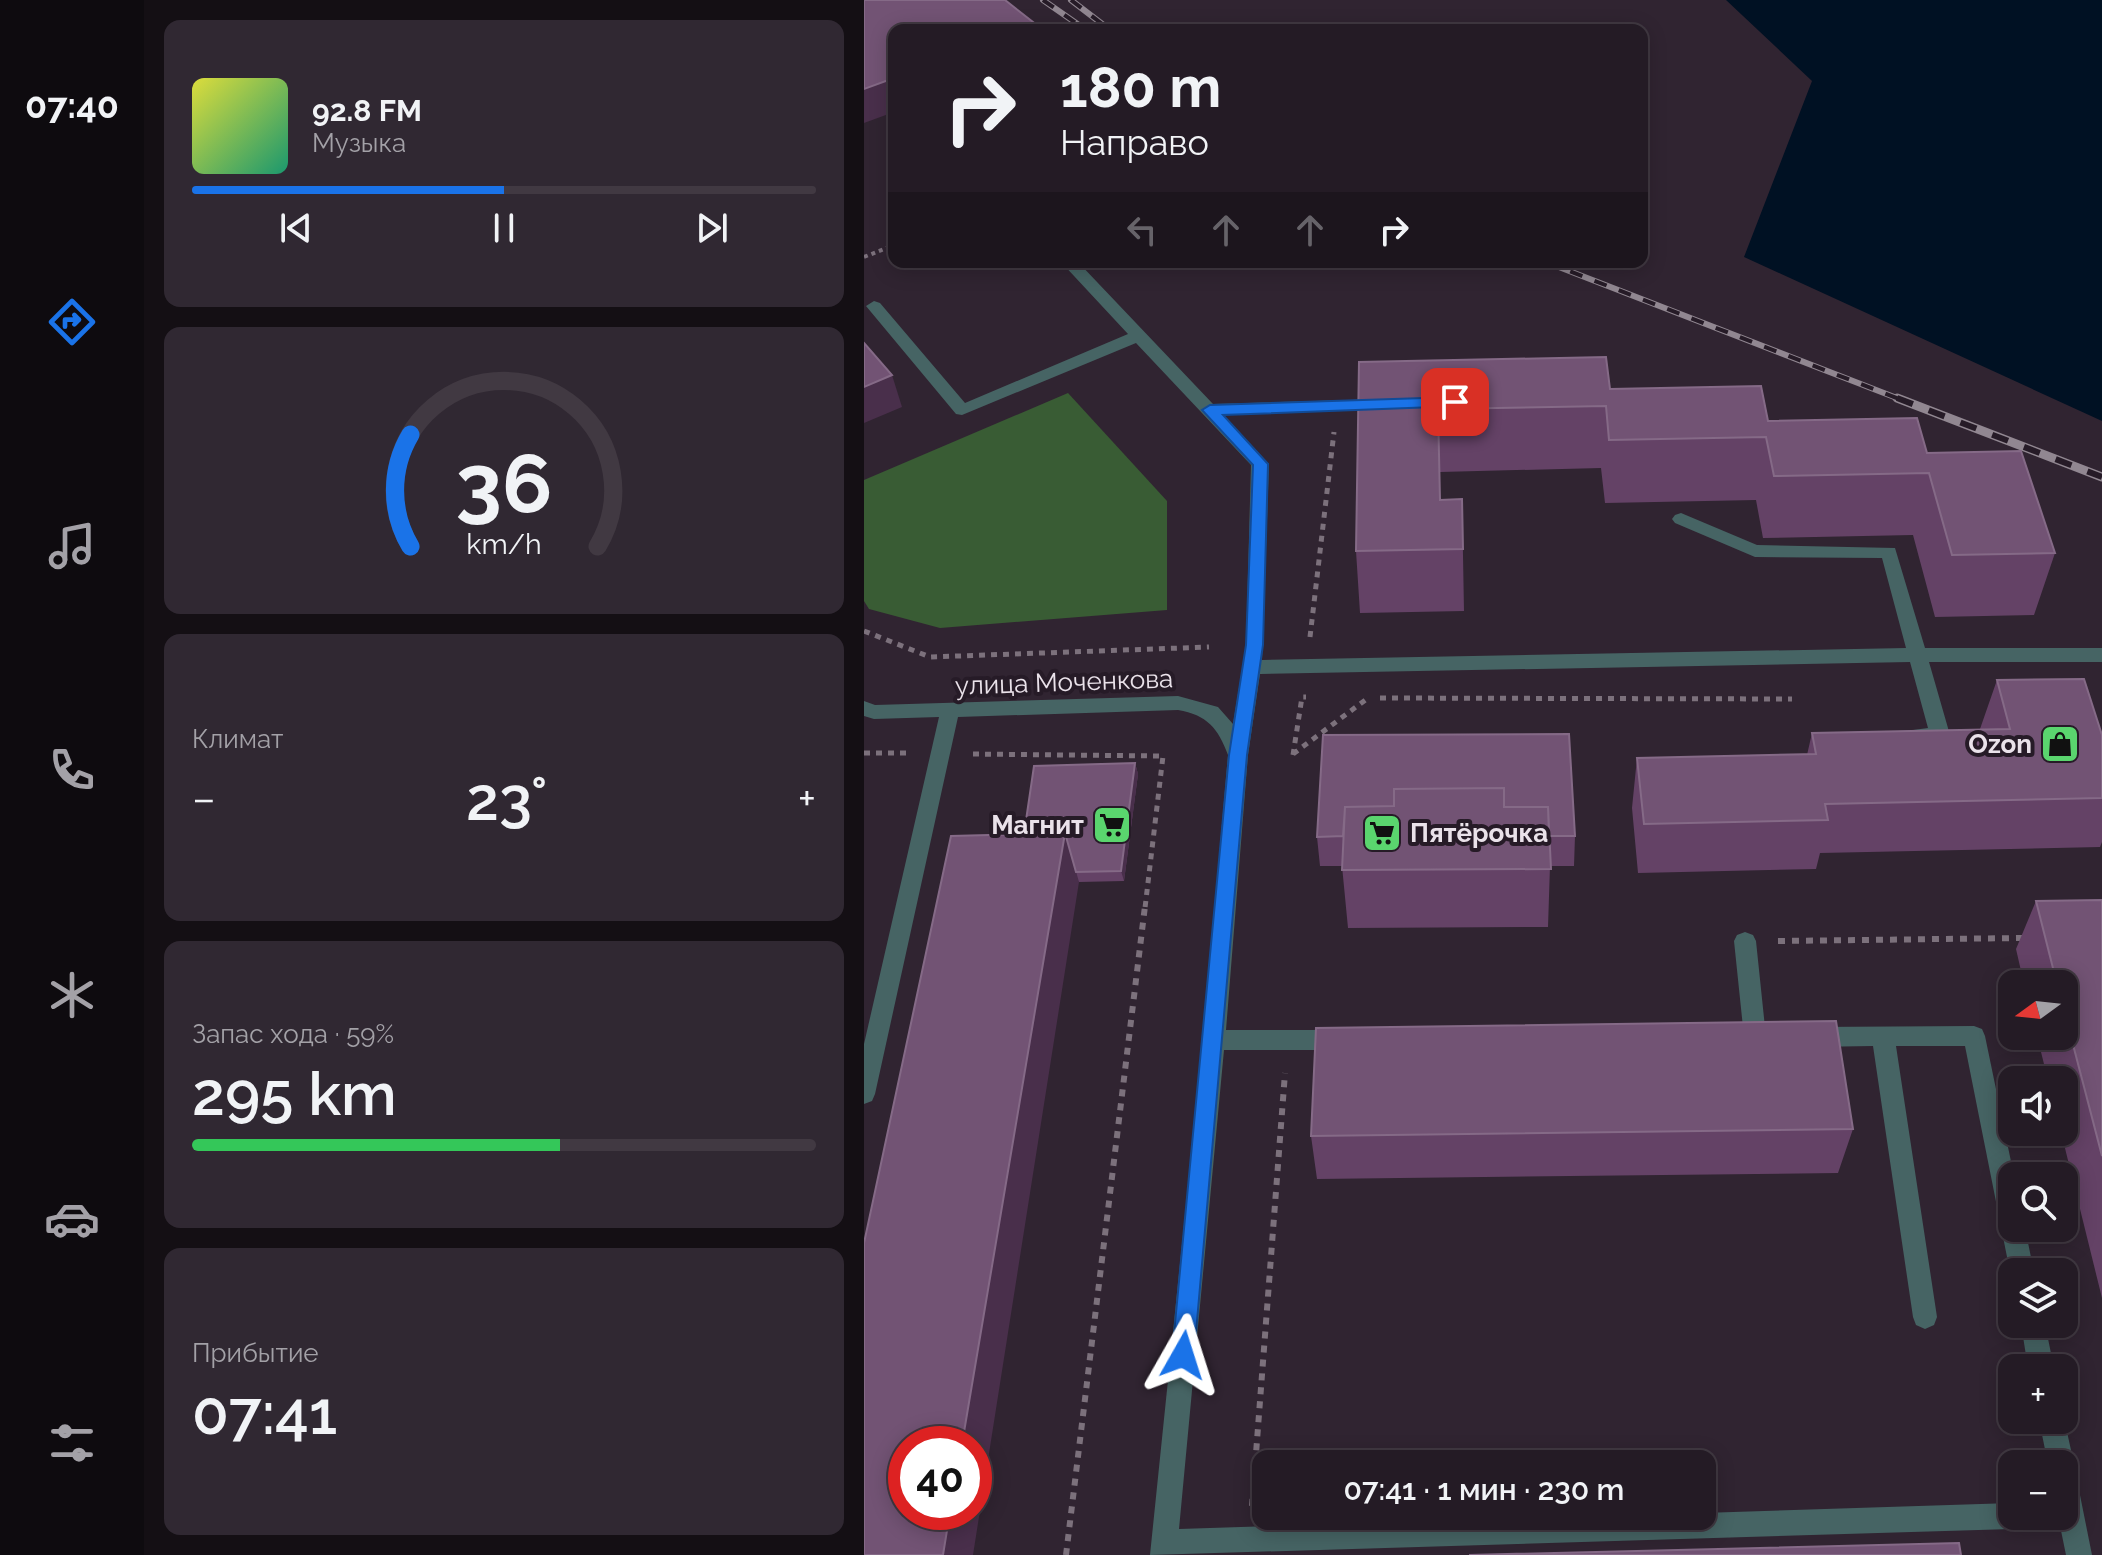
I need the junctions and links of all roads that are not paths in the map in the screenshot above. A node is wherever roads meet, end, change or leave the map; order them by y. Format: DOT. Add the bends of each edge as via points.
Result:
graph roads {
  1 [pos="1075,268"];
  2 [pos="874,306"];
  3 [pos="1140,335"];
  4 [pos="1399,404"];
  5 [pos="1210,410"];
  6 [pos="1681,519"];
  7 [pos="1917,655"];
  8 [pos="2102,655"];
  9 [pos="1252,667"];
  10 [pos="867,711"];
  11 [pos="950,711"];
  12 [pos="1908,736"];
  13 [pos="1238,755"];
  14 [pos="1745,941"];
  15 [pos="1883,1037"];
  16 [pos="1365,1039"];
  17 [pos="1214,1040"];
  18 [pos="864,1094"];
  19 [pos="2000,1162"];
  20 [pos="1925,1317"];
  21 [pos="1998,1516"];
  22 [pos="2072,1530"];
  23 [pos="1164,1549"];
  24 [pos="2079,1555"];
  1 -- 3 [label="street"];
  2 -- 3 [label="street" via="962,410"];
  3 -- 5 [label="street"];
  4 -- 5 [label="street"];
  5 -- 9 [label="street" via="1260,464"];
  6 -- 7 [label="street" via="1755,551 1889,552"];
  7 -- 8 [label="street"];
  7 -- 9 [label="street"];
  7 -- 12 [label="street" via="1940,735"];
  9 -- 13 [label="street"];
  10 -- 11 [label="street, улица Моченкова"];
  11 -- 13 [label="street, улица Моченкова" via="1200,706 1217,714"];
  11 -- 18 [label="street"];
  13 -- 17 [label="street"];
  14 -- 15 [label="street" via="1747,1038"];
  15 -- 19 [label="street" via="1974,1036"];
  15 -- 20 [label="street"];
  16 -- 17 [label="street"];
  17 -- 23 [label="street"];
  21 -- 23 [label="street" via="1249,1540"];
  22 -- 24 [label="street"];
}
